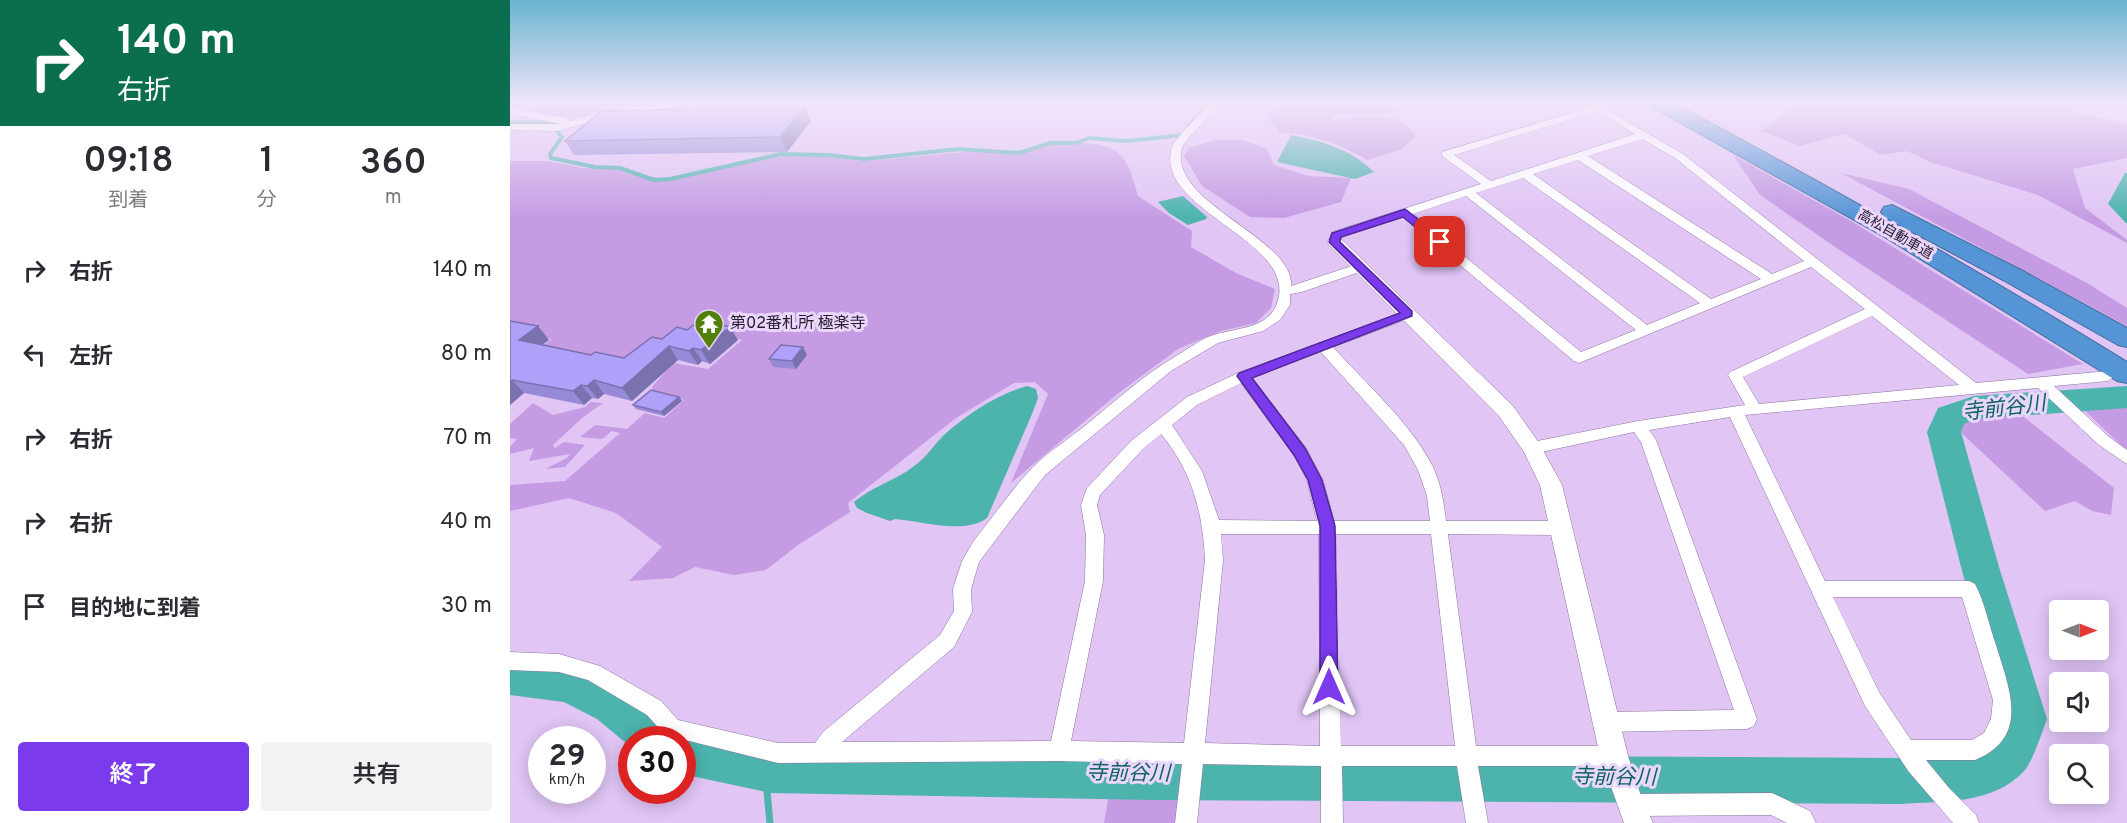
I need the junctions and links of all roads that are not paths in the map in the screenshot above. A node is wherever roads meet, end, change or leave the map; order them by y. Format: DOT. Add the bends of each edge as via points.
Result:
graph roads {
  1 [pos="1181,141"];
  2 [pos="1485,141"];
  3 [pos="1624,141"];
  4 [pos="1654,141"];
  5 [pos="1731,141"];
  6 [pos="1757,141"];
  7 [pos="1580,156"];
  8 [pos="1789,158"];
  9 [pos="1525,174"];
  10 [pos="1488,185"];
  11 [pos="1467,192"];
  12 [pos="1405,213"];
  13 [pos="1335,242"];
  14 [pos="1813,262"];
  15 [pos="1360,267"];
  16 [pos="1770,279"];
  17 [pos="1286,290"];
  18 [pos="1710,304"];
  19 [pos="1875,311"];
  20 [pos="1408,314"];
  21 [pos="1646,330"];
  22 [pos="2127,339"];
  23 [pos="1324,346"];
  24 [pos="2127,356"];
  25 [pos="2118,375"];
  26 [pos="1243,376"];
  27 [pos="2042,383"];
  28 [pos="1975,390"];
  29 [pos="1755,410"];
  30 [pos="1735,411"];
  31 [pos="1162,424"];
  32 [pos="1638,426"];
  33 [pos="1532,448"];
  34 [pos="2127,458"];
  35 [pos="1327,526"];
  36 [pos="1213,527"];
  37 [pos="1439,527"];
  38 [pos="1560,528"];
  39 [pos="1821,590"];
  40 [pos="510,661"];
  41 [pos="1606,722"];
  42 [pos="1059,751"];
  43 [pos="821,752"];
  44 [pos="1911,758"];
  45 [pos="1193,759"];
  46 [pos="1330,762"];
  47 [pos="1467,763"];
  48 [pos="1625,789"];
  49 [pos="1186,823"];
  50 [pos="1332,823"];
  51 [pos="1477,823"];
  52 [pos="1805,823"];
  53 [pos="1968,823"];
  1 -- 17 [label="street" via="1176,163 1192,194 1256,243 1279,267"];
  2 -- 10 [label="street" via="1446,154"];
  3 -- 7 [label="street"];
  4 -- 14 [label="street" via="1679,156"];
  5 -- 25 [label="highway, 高松自動車道" via="1975,281"];
  6 -- 8 [label="highway, 高松自動車道"];
  7 -- 9 [label="street"];
  7 -- 16 [label="street"];
  8 -- 22 [label="highway"];
  8 -- 24 [label="highway, 高松自動車道"];
  9 -- 10 [label="street"];
  9 -- 18 [label="street"];
  10 -- 11 [label="street"];
  11 -- 12 [label="street"];
  11 -- 21 [label="street"];
  12 -- 13 [label="street" via="1336,235"];
  12 -- 21 [label="street" via="1579,358"];
  13 -- 15 [label="street"];
  14 -- 16 [label="street"];
  14 -- 19 [label="street"];
  15 -- 17 [label="street"];
  15 -- 20 [label="street"];
  16 -- 18 [label="street"];
  17 -- 43 [label="street" via="1275,317 1258,328 1214,340 1166,368 1039,471 971,561 962,589 963,612 947,641 830,739"];
  18 -- 21 [label="street"];
  19 -- 28 [label="street"];
  19 -- 29 [label="street" via="1736,375"];
  20 -- 23 [label="street"];
  20 -- 33 [label="street" via="1506,411"];
  23 -- 26 [label="street"];
  23 -- 37 [label="street" via="1408,441 1426,469"];
  25 -- 27 [label="street"];
  26 -- 31 [label="street" via="1192,401"];
  26 -- 35 [label="street" via="1300,452 1315,480"];
  27 -- 28 [label="street"];
  27 -- 34 [label="street"];
  28 -- 29 [label="street"];
  29 -- 30 [label="street"];
  30 -- 32 [label="street"];
  30 -- 39 [label="street"];
  31 -- 36 [label="street" via="1176,439 1200,482"];
  31 -- 42 [label="street" via="1093,492 1089,506 1095,534 1094,581"];
  32 -- 33 [label="street"];
  32 -- 41 [label="street" via="1648,440 1747,719"];
  33 -- 38 [label="street" via="1551,485"];
  35 -- 36 [label="street"];
  35 -- 37 [label="street"];
  35 -- 46 [label="street"];
  36 -- 45 [label="street" via="1215,560"];
  37 -- 38 [label="street"];
  37 -- 47 [label="street"];
  38 -- 41 [label="street"];
  39 -- 44 [label="street" via="1872,699"];
  39 -- 44 [label="street" via="1969,590 2003,700 2001,721 1991,740 1974,750"];
  40 -- 43 [label="street" via="559,663 593,672 654,708 672,728 684,732 778,753"];
  41 -- 48 [label="street"];
  42 -- 43 [label="street"];
  42 -- 45 [label="street"];
  44 -- 53 [label="street"];
  45 -- 46 [label="street"];
  45 -- 49 [label="street"];
  46 -- 47 [label="street"];
  46 -- 50 [label="street"];
  47 -- 48 [label="street"];
  47 -- 51 [label="street"];
  48 -- 52 [label="street" via="1773,804"];
}
